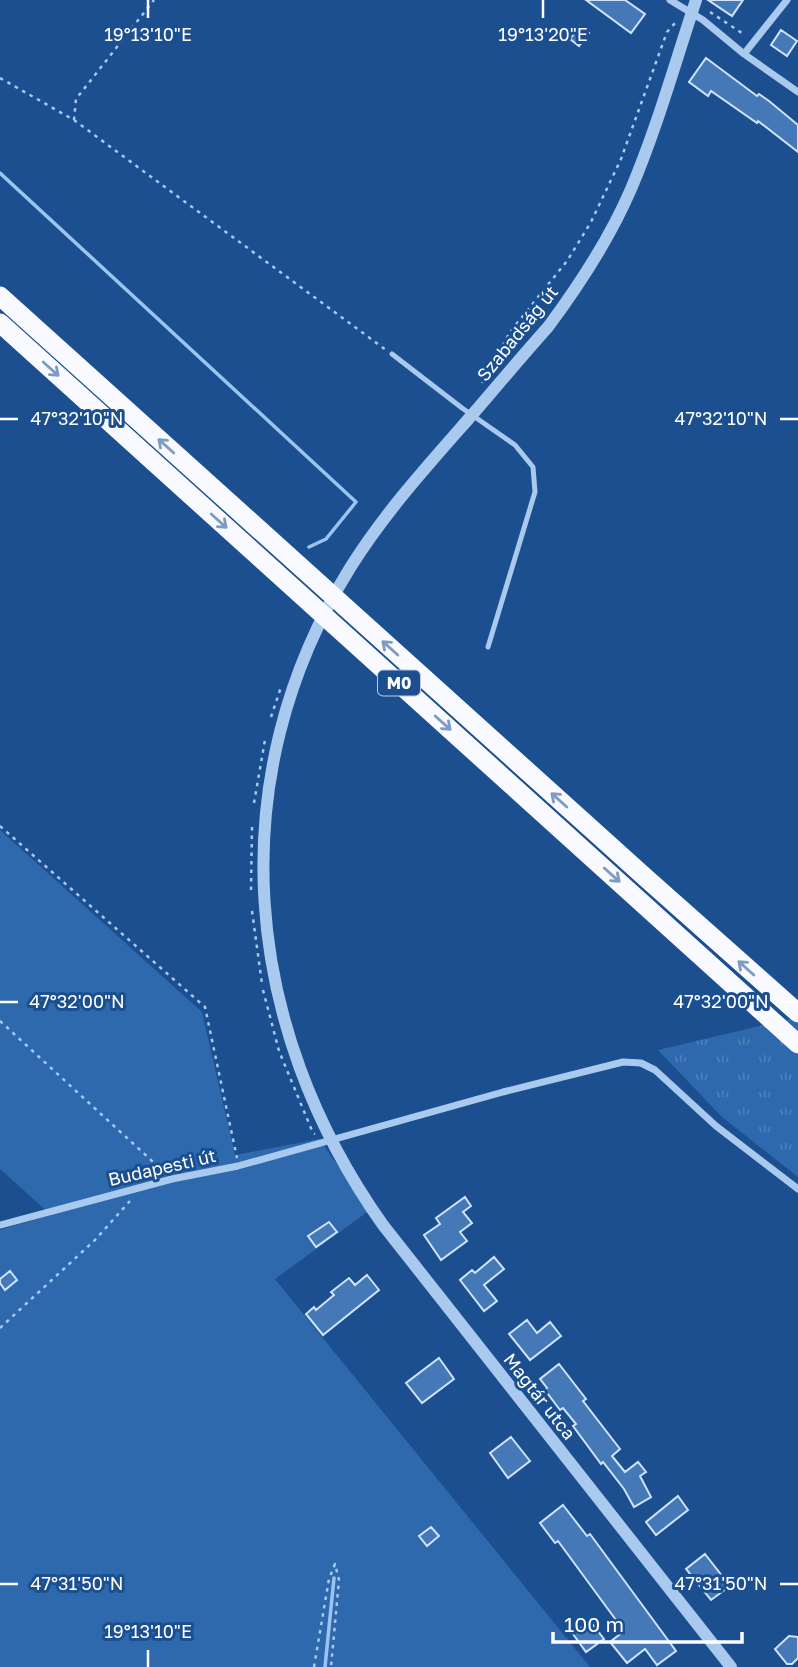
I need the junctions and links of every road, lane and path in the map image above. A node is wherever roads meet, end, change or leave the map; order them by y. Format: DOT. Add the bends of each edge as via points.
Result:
graph roads {
  1 [pos="154,0"];
  2 [pos="670,0"];
  3 [pos="696,0"];
  4 [pos="787,0"];
  5 [pos="707,10"];
  6 [pos="687,12"];
  7 [pos="754,41"];
  8 [pos="744,54"];
  9 [pos="0,78"];
  10 [pos="798,92"];
  11 [pos="74,120"];
  12 [pos="0,296"];
  13 [pos="0,323"];
  14 [pos="392,354"];
  15 [pos="479,388"];
  16 [pos="472,415"];
  17 [pos="488,647"];
  18 [pos="306,655"];
  19 [pos="0,826"];
  20 [pos="798,1013"];
  21 [pos="0,1021"];
  22 [pos="798,1044"];
  23 [pos="330,1140"];
  24 [pos="238,1166"];
  25 [pos="172,1179"];
  26 [pos="144,1186"];
  27 [pos="798,1189"];
  28 [pos="0,1225"];
  29 [pos="0,1328"];
  30 [pos="314,1667"];
  31 [pos="331,1667"];
  32 [pos="731,1667"];
  1 -- 11 [label="path" via="76,99"];
  2 -- 6 [label="street"];
  3 -- 6 [label="street, Szabadság út"];
  4 -- 7 [label="street"];
  5 -- 7 [label="path"];
  6 -- 8 [label="street"];
  6 -- 15 [label="path" via="667,32 621,159 591,222 567,261 510,332"];
  6 -- 16 [label="street, Szabadság út" via="631,189 600,251 548,327"];
  7 -- 8 [label="street"];
  8 -- 10 [label="street"];
  9 -- 11 [label="path"];
  11 -- 14 [label="path"];
  20 -- 12 [label="highway, M0, one-way"];
  13 -- 22 [label="highway, M0, one-way"];
  14 -- 16 [label="lane"];
  16 -- 17 [label="lane" via="526,455 535,479 535,492"];
  16 -- 18 [label="street, Szabadság út" via="397,501 359,555"];
  18 -- 23 [label="street, Magtár utca" via="283,720 270,776 263,837 263,900 281,1012"];
  19 -- 24 [label="path" via="205,1007"];
  21 -- 25 [label="path"];
  23 -- 24 [label="street, Budapesti út"];
  23 -- 27 [label="street, Budapesti út" via="597,1067 641,1063 666,1077 716,1126"];
  23 -- 32 [label="street, Magtár utca" via="383,1225"];
  24 -- 25 [label="street, Budapesti út"];
  25 -- 26 [label="street, Budapesti út"];
  26 -- 28 [label="street, Budapesti út"];
  26 -- 29 [label="path" via="95,1240"];
  30 -- 31 [label="path" via="335,1564 339,1580"];
}
